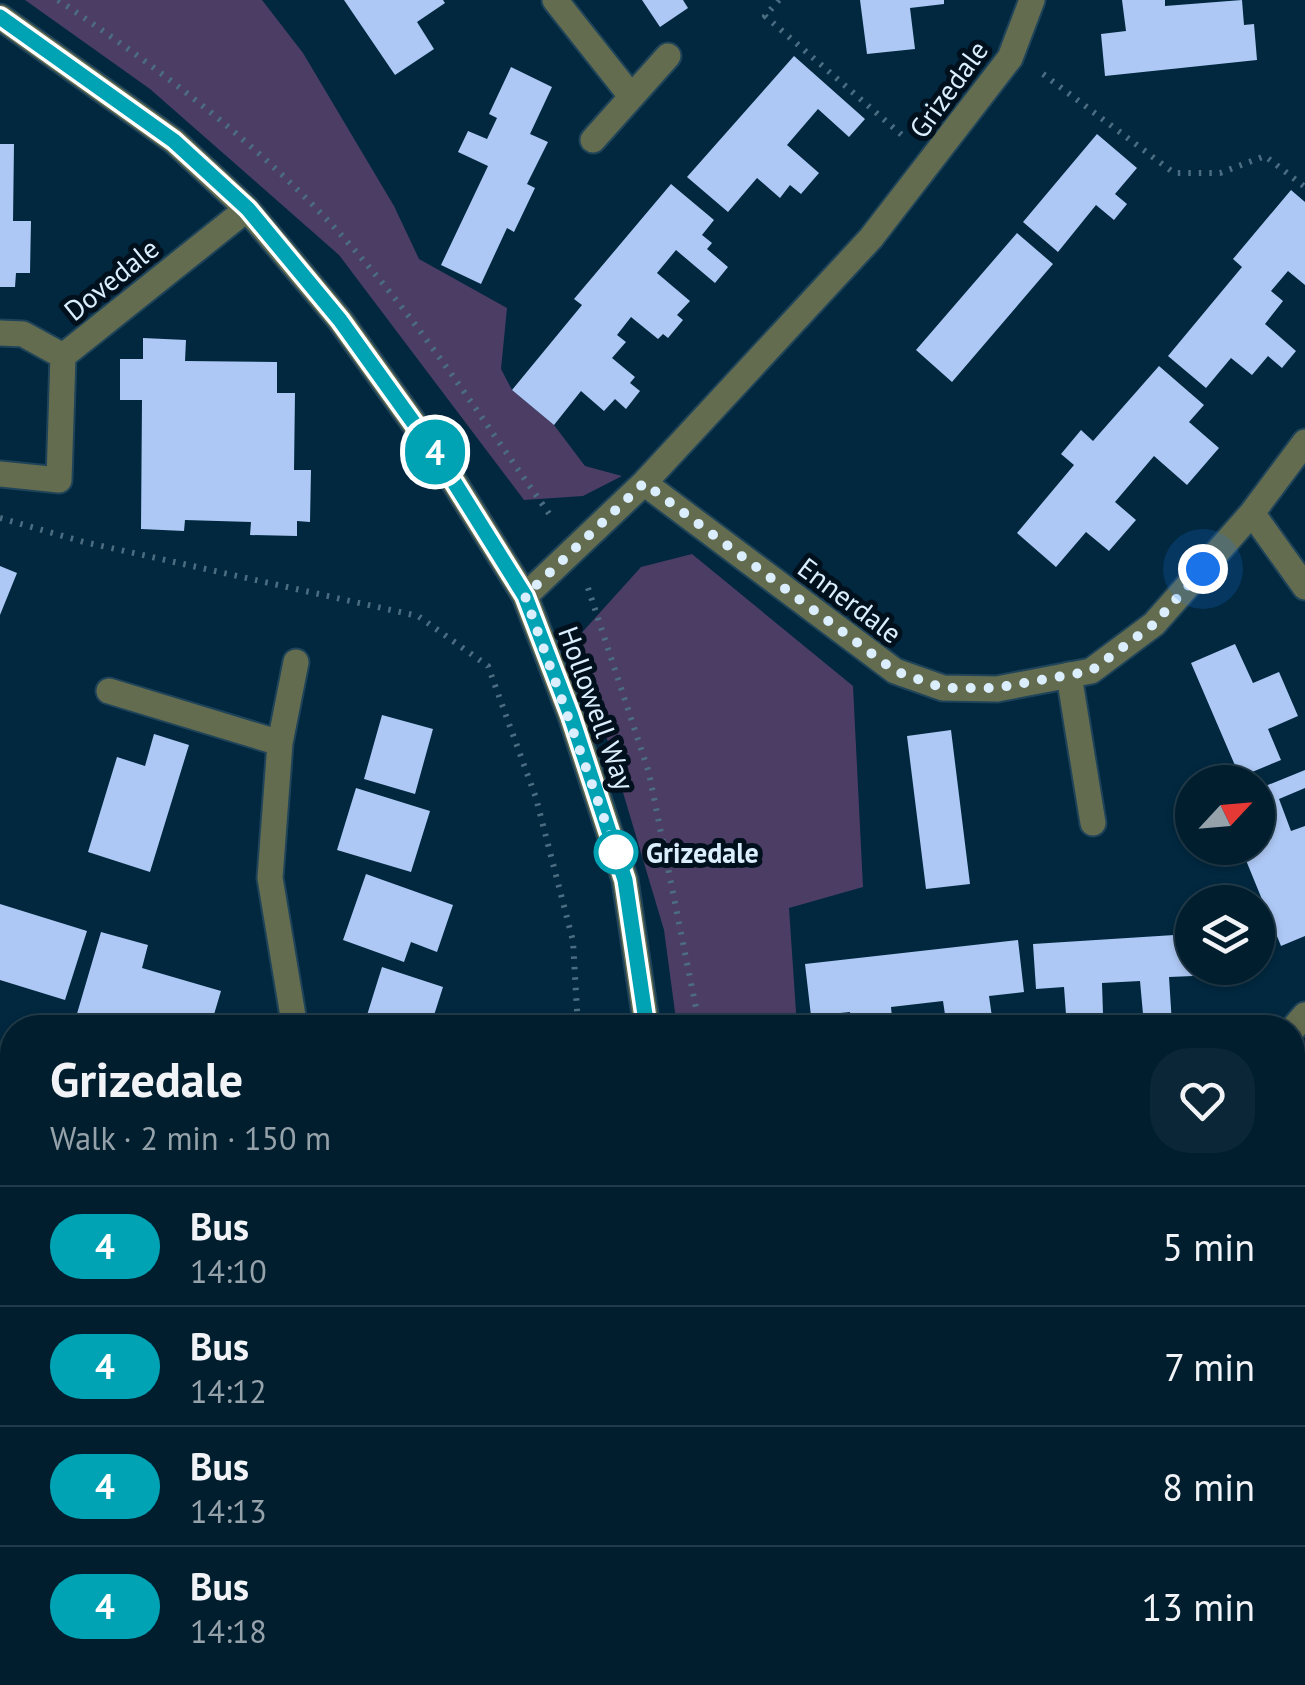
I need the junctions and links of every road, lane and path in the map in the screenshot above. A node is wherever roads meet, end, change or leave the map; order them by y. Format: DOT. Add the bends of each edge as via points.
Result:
graph roads {
  1 [pos="555,0"];
  2 [pos="779,0"];
  3 [pos="1032,0"];
  4 [pos="0,17"];
  5 [pos="1013,51"];
  6 [pos="668,56"];
  7 [pos="631,96"];
  8 [pos="593,140"];
  9 [pos="933,162"];
  10 [pos="1305,188"];
  11 [pos="248,209"];
  12 [pos="0,333"];
  13 [pos="62,356"];
  14 [pos="1305,442"];
  15 [pos="0,474"];
  16 [pos="644,483"];
  17 [pos="1252,513"];
  18 [pos="0,518"];
  19 [pos="1305,587"];
  20 [pos="525,596"];
  21 [pos="296,662"];
  22 [pos="1069,675"];
  23 [pos="109,691"];
  24 [pos="280,743"];
  25 [pos="1093,822"];
  26 [pos="294,1015"];
  27 [pos="577,1015"];
  28 [pos="645,1015"];
  1 -- 7 [label="street"];
  2 -- 9 [label="path" via="765,16"];
  3 -- 5 [label="street, Grizedale"];
  4 -- 11 [label="street, Hollowell Way" via="174,141"];
  5 -- 9 [label="street, Grizedale"];
  5 -- 10 [label="path" via="1174,172 1220,173 1264,156"];
  6 -- 7 [label="street"];
  7 -- 8 [label="street"];
  9 -- 16 [label="street, Grizedale"];
  11 -- 13 [label="street, Dovedale"];
  11 -- 20 [label="street, Hollowell Way" via="385,382"];
  12 -- 13 [label="street" via="23,334"];
  13 -- 15 [label="street, Dovedale" via="60,480"];
  14 -- 17 [label="street, Ennerdale"];
  16 -- 20 [label="street, Grizedale"];
  16 -- 22 [label="street, Ennerdale" via="895,671 943,688 996,688"];
  17 -- 19 [label="street"];
  17 -- 22 [label="street, Ennerdale" via="1154,624 1091,671"];
  18 -- 27 [label="path" via="418,616 488,666 536,798 573,941"];
  20 -- 28 [label="street, Hollowell Way" via="625,880"];
  21 -- 24 [label="street"];
  22 -- 25 [label="street"];
  23 -- 24 [label="street"];
  24 -- 26 [label="street" via="270,878"];
}
